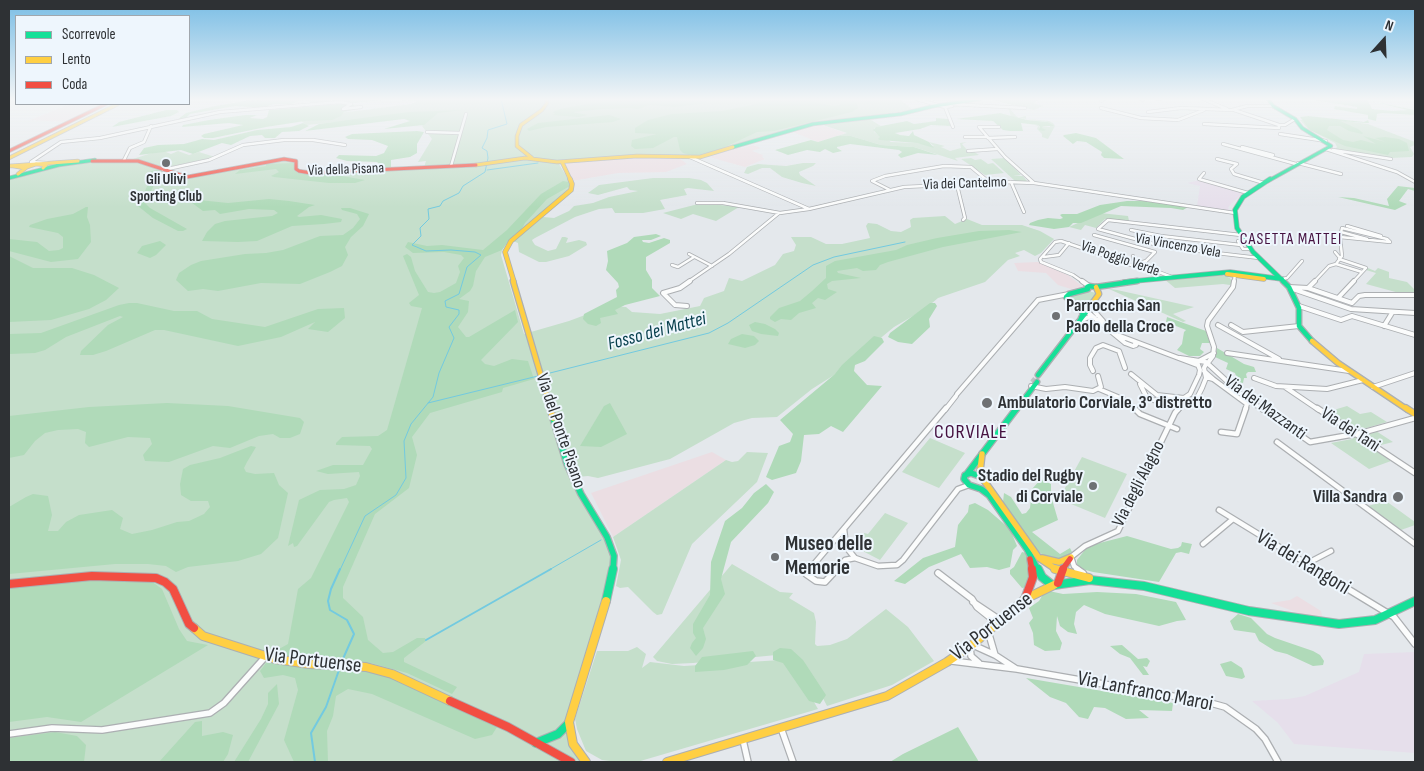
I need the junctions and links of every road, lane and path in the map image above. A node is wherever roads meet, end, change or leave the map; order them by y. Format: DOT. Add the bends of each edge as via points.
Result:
graph roads {
  1 [pos="46,135"];
  2 [pos="47,135"];
  3 [pos="50,135"];
  4 [pos="113,135"];
  5 [pos="148,135"];
  6 [pos="459,135"];
  7 [pos="517,135"];
  8 [pos="771,135"];
  9 [pos="1286,135"];
  10 [pos="1315,135"];
  11 [pos="965,137"];
  12 [pos="988,137"];
  13 [pos="1015,138"];
  14 [pos="1326,141"];
  15 [pos="1223,144"];
  16 [pos="345,145"];
  17 [pos="1242,147"];
  18 [pos="998,149"];
  19 [pos="1327,149"];
  20 [pos="968,151"];
  21 [pos="9,154"];
  22 [pos="690,157"];
  23 [pos="533,158"];
  24 [pos="1217,159"];
  25 [pos="1391,159"];
  26 [pos="95,160"];
  27 [pos="124,160"];
  28 [pos="562,162"];
  29 [pos="47,163"];
  30 [pos="1298,163"];
  31 [pos="11,166"];
  32 [pos="40,166"];
  33 [pos="451,166"];
  34 [pos="25,168"];
  35 [pos="163,170"];
  36 [pos="1204,173"];
  37 [pos="1342,174"];
  38 [pos="9,177"];
  39 [pos="988,182"];
  40 [pos="1011,182"];
  41 [pos="1415,182"];
  42 [pos="1034,183"];
  43 [pos="1264,183"];
  44 [pos="957,185"];
  45 [pos="890,190"];
  46 [pos="1248,193"];
  47 [pos="697,203"];
  48 [pos="809,209"];
  49 [pos="1024,212"];
  50 [pos="780,213"];
  51 [pos="1235,213"];
  52 [pos="962,220"];
  53 [pos="1134,223"];
  54 [pos="1348,226"];
  55 [pos="1131,230"];
  56 [pos="1094,235"];
  57 [pos="1241,235"];
  58 [pos="1340,235"];
  59 [pos="1130,238"];
  60 [pos="1387,239"];
  61 [pos="1068,242"];
  62 [pos="1243,243"];
  63 [pos="1049,251"];
  64 [pos="1335,252"];
  65 [pos="689,254"];
  66 [pos="694,256"];
  67 [pos="1053,256"];
  68 [pos="1133,256"];
  69 [pos="1044,257"];
  70 [pos="1259,258"];
  71 [pos="1340,259"];
  72 [pos="1302,261"];
  73 [pos="1140,264"];
  74 [pos="1336,264"];
  75 [pos="672,265"];
  76 [pos="712,266"];
  77 [pos="1240,272"];
  78 [pos="1362,272"];
  79 [pos="1216,273"];
  80 [pos="1259,276"];
  81 [pos="1172,277"];
  82 [pos="1158,278"];
  83 [pos="1234,278"];
  84 [pos="1283,280"];
  85 [pos="1088,287"];
  86 [pos="1288,287"];
  87 [pos="1096,288"];
  88 [pos="1308,288"];
  89 [pos="663,293"];
  90 [pos="1069,294"];
  91 [pos="1415,295"];
  92 [pos="1338,298"];
  93 [pos="1092,304"];
  94 [pos="687,306"];
  95 [pos="1299,306"];
  96 [pos="1080,307"];
  97 [pos="1087,311"];
  98 [pos="1392,313"];
  99 [pos="1415,313"];
  100 [pos="1024,315"];
  101 [pos="1096,318"];
  102 [pos="1080,320"];
  103 [pos="1018,322"];
  104 [pos="1106,325"];
  105 [pos="1218,325"];
  106 [pos="1231,325"];
  107 [pos="1299,326"];
  108 [pos="1384,326"];
  109 [pos="1415,335"];
  110 [pos="1214,353"];
  111 [pos="1227,353"];
  112 [pos="1180,358"];
  113 [pos="1201,360"];
  114 [pos="1283,362"];
  115 [pos="1206,364"];
  116 [pos="982,365"];
  117 [pos="1197,365"];
  118 [pos="1125,368"];
  119 [pos="1093,371"];
  120 [pos="1204,371"];
  121 [pos="1348,371"];
  122 [pos="1415,373"];
  123 [pos="1040,374"];
  124 [pos="1130,374"];
  125 [pos="1098,376"];
  126 [pos="1206,377"];
  127 [pos="1254,378"];
  128 [pos="1213,379"];
  129 [pos="1363,380"];
  130 [pos="1140,383"];
  131 [pos="1033,384"];
  132 [pos="1285,386"];
  133 [pos="1373,387"];
  134 [pos="1100,389"];
  135 [pos="957,395"];
  136 [pos="1161,396"];
  137 [pos="1153,400"];
  138 [pos="1162,402"];
  139 [pos="1184,403"];
  140 [pos="1175,413"];
  141 [pos="1415,414"];
  142 [pos="1415,418"];
  143 [pos="1168,426"];
  144 [pos="1177,429"];
  145 [pos="1221,432"];
  146 [pos="1355,434"];
  147 [pos="1277,442"];
  148 [pos="982,454"];
  149 [pos="1415,473"];
  150 [pos="967,474"];
  151 [pos="984,480"];
  152 [pos="973,486"];
  153 [pos="1219,510"];
  154 [pos="1233,519"];
  155 [pos="844,529"];
  156 [pos="1203,544"];
  157 [pos="1415,544"];
  158 [pos="1027,549"];
  159 [pos="1331,551"];
  160 [pos="1035,552"];
  161 [pos="1071,557"];
  162 [pos="855,558"];
  163 [pos="1306,564"];
  164 [pos="1062,572"];
  165 [pos="938,573"];
  166 [pos="1106,581"];
  167 [pos="9,584"];
  168 [pos="1055,584"];
  169 [pos="1025,599"];
  170 [pos="1415,601"];
  171 [pos="1389,614"];
  172 [pos="999,622"];
  173 [pos="988,631"];
  174 [pos="1415,644"];
  175 [pos="971,646"];
  176 [pos="995,655"];
  177 [pos="266,656"];
  178 [pos="947,662"];
  179 [pos="983,665"];
  180 [pos="1017,669"];
  181 [pos="570,722"];
  182 [pos="781,728"];
  183 [pos="9,734"];
  184 [pos="743,740"];
  185 [pos="536,743"];
  186 [pos="571,762"];
  187 [pos="586,762"];
  188 [pos="667,762"];
  189 [pos="748,762"];
  190 [pos="793,762"];
  191 [pos="1278,762"];
  1 -- 21 [label="main road"];
  2 -- 21 [label="main road"];
  3 -- 21 [label="main road"];
  4 -- 29 [label="street" via="61,142 31,162"];
  5 -- 27 [label="street" via="144,142 130,148"];
  6 -- 33 [label="street"];
  7 -- 23 [label="main road" via="517,146"];
  8 -- 22 [label="main road, Via della Pisana" via="712,155"];
  9 -- 14 [label="street"];
  10 -- 14 [label="main road"];
  11 -- 12 [label="street"];
  12 -- 13 [label="street"];
  12 -- 18 [label="street"];
  14 -- 19 [label="main road" via="1330,145"];
  15 -- 30 [label="street"];
  16 -- 35 [label="street, Via della Pisana" via="315,140 243,145 211,159"];
  17 -- 30 [label="street"];
  18 -- 20 [label="street"];
  18 -- 42 [label="street"];
  19 -- 25 [label="street"];
  19 -- 30 [label="main road"];
  19 -- 41 [label="street" via="1397,172"];
  22 -- 28 [label="main road, Via della Pisana" via="619,157"];
  22 -- 48 [label="street"];
  23 -- 28 [label="main road, Via della Pisana"];
  23 -- 33 [label="main road, Via della Pisana"];
  24 -- 43 [label="street" via="1237,164 1231,170 1234,174"];
  26 -- 27 [label="main road, Via della Pisana"];
  26 -- 29 [label="main road, Via della Pisana"];
  26 -- 32 [label="main road"];
  27 -- 35 [label="main road, Via della Pisana" via="141,161"];
  28 -- 181 [label="main road, Via del Ponte Pisano" via="572,184 571,190 511,241 505,252 567,464 607,537 614,558 611,584"];
  29 -- 32 [label="main road, Via della Pisana"];
  30 -- 37 [label="street"];
  30 -- 43 [label="main road"];
  31 -- 32 [label="main road, Via della Pisana"];
  31 -- 34 [label="main road"];
  32 -- 34 [label="main road"];
  32 -- 38 [label="main road"];
  33 -- 35 [label="main road, Via della Pisana" via="307,173 297,170 295,161 283,159 189,177"];
  34 -- 38 [label="main road"];
  36 -- 46 [label="street" via="1200,179"];
  39 -- 40 [label="street, Via dei Cantelmo"];
  39 -- 44 [label="street, Via dei Cantelmo"];
  39 -- 45 [label="street" via="971,167 944,166 872,180"];
  40 -- 42 [label="street, Via dei Cantelmo"];
  40 -- 49 [label="street"];
  42 -- 51 [label="street, Via dei Cantelmo"];
  43 -- 46 [label="main road"];
  44 -- 45 [label="street, Via dei Cantelmo" via="910,186"];
  44 -- 52 [label="street" via="965,218"];
  45 -- 48 [label="street, Via dei Cantelmo"];
  46 -- 51 [label="main road" via="1237,205"];
  47 -- 50 [label="street, Via dei Cantelmo"];
  48 -- 50 [label="street, Via dei Cantelmo"];
  50 -- 76 [label="street"];
  51 -- 57 [label="main road"];
  53 -- 55 [label="street"];
  53 -- 57 [label="street"];
  53 -- 59 [label="street, Via Vincenzo Vela" via="1108,220 1098,229"];
  54 -- 60 [label="street"];
  55 -- 59 [label="street"];
  55 -- 62 [label="street"];
  56 -- 73 [label="street" via="1155,252"];
  57 -- 62 [label="main road"];
  58 -- 60 [label="street" via="1342,228"];
  58 -- 60 [label="street" via="1390,242"];
  58 -- 71 [label="street"];
  59 -- 70 [label="street, Via Vincenzo Vela" via="1166,247"];
  61 -- 63 [label="street" via="1056,241"];
  61 -- 67 [label="street" via="1059,254"];
  61 -- 73 [label="street, Via Poggio Verde"];
  61 -- 82 [label="street" via="1146,270"];
  62 -- 70 [label="main road"];
  63 -- 67 [label="street"];
  63 -- 69 [label="street"];
  64 -- 71 [label="street"];
  65 -- 66 [label="street"];
  66 -- 75 [label="street" via="678,267"];
  66 -- 76 [label="street"];
  67 -- 69 [label="street"];
  68 -- 73 [label="street" via="1133,260"];
  69 -- 85 [label="street" via="1040,260 1042,263 1074,276"];
  70 -- 84 [label="main road"];
  71 -- 74 [label="street"];
  71 -- 78 [label="street" via="1366,268"];
  72 -- 84 [label="street"];
  73 -- 81 [label="street, Via Poggio Verde"];
  74 -- 78 [label="street"];
  74 -- 88 [label="street" via="1329,266"];
  76 -- 89 [label="street" via="680,288"];
  77 -- 79 [label="main road, Via Poggio Verde"];
  77 -- 80 [label="main road, Via Poggio Verde"];
  77 -- 83 [label="street"];
  78 -- 92 [label="street"];
  79 -- 81 [label="main road, Via Poggio Verde"];
  79 -- 83 [label="main road, Via Poggio Verde"];
  80 -- 83 [label="main road, Via Poggio Verde"];
  80 -- 84 [label="main road, Via Poggio Verde"];
  81 -- 82 [label="main road, Via Poggio Verde"];
  82 -- 87 [label="main road, Via Poggio Verde"];
  83 -- 110 [label="street" via="1233,287 1208,321"];
  84 -- 86 [label="main road"];
  85 -- 87 [label="main road, Via Poggio Verde"];
  85 -- 90 [label="main road"];
  86 -- 88 [label="street"];
  86 -- 95 [label="main road"];
  86 -- 99 [label="street" via="1349,309"];
  87 -- 93 [label="main road" via="1099,294"];
  88 -- 92 [label="street"];
  89 -- 94 [label="street" via="675,304"];
  90 -- 96 [label="main road" via="1066,298"];
  90 -- 100 [label="street" via="1039,299"];
  91 -- 92 [label="street" via="1359,296 1352,303"];
  93 -- 96 [label="main road"];
  93 -- 104 [label="street"];
  95 -- 107 [label="main road"];
  95 -- 108 [label="street" via="1341,320 1351,316"];
  96 -- 97 [label="street"];
  96 -- 102 [label="main road"];
  97 -- 101 [label="street"];
  97 -- 102 [label="main road"];
  98 -- 108 [label="street"];
  100 -- 103 [label="street"];
  101 -- 102 [label="street"];
  101 -- 104 [label="street"];
  102 -- 123 [label="main road"];
  103 -- 116 [label="street"];
  104 -- 112 [label="street" via="1130,346 1135,344"];
  105 -- 114 [label="street"];
  106 -- 107 [label="street" via="1244,332"];
  107 -- 121 [label="main road" via="1320,350"];
  108 -- 109 [label="street"];
  110 -- 113 [label="street"];
  110 -- 115 [label="street"];
  111 -- 114 [label="street"];
  112 -- 113 [label="street"];
  112 -- 117 [label="street"];
  113 -- 115 [label="street, Via dei Mazzanti"];
  113 -- 117 [label="street"];
  114 -- 121 [label="street"];
  115 -- 120 [label="street"];
  115 -- 146 [label="street, Via dei Mazzanti" via="1241,394 1306,440 1316,442"];
  116 -- 135 [label="street"];
  117 -- 136 [label="street" via="1200,373 1189,395 1178,398"];
  118 -- 119 [label="street" via="1118,350 1103,345 1096,348 1090,358"];
  120 -- 126 [label="street"];
  120 -- 128 [label="street"];
  121 -- 129 [label="main road"];
  122 -- 133 [label="street"];
  124 -- 130 [label="street"];
  125 -- 134 [label="street"];
  126 -- 128 [label="street"];
  126 -- 139 [label="street" via="1198,395"];
  127 -- 132 [label="street"];
  128 -- 145 [label="street" via="1247,404 1237,434"];
  129 -- 132 [label="street" via="1330,389"];
  129 -- 133 [label="main road"];
  130 -- 136 [label="street"];
  130 -- 137 [label="street" via="1146,396"];
  131 -- 134 [label="street" via="1046,389"];
  131 -- 148 [label="main road"];
  132 -- 146 [label="street, Via dei Tani"];
  133 -- 141 [label="main road"];
  134 -- 143 [label="street"];
  135 -- 155 [label="street"];
  136 -- 137 [label="street" via="1151,395"];
  137 -- 138 [label="street"];
  138 -- 139 [label="street"];
  138 -- 140 [label="street"];
  139 -- 140 [label="street"];
  140 -- 143 [label="street"];
  142 -- 146 [label="street, Via dei Mazzanti"];
  143 -- 144 [label="street, Via degli Alagno"];
  143 -- 161 [label="street, Via degli Alagno" via="1118,530 1085,546"];
  146 -- 149 [label="street, Via dei Tani"];
  147 -- 157 [label="street"];
  148 -- 150 [label="main road"];
  148 -- 151 [label="main road" via="980,468"];
  150 -- 151 [label="main road" via="976,474"];
  150 -- 152 [label="main road" via="964,479"];
  151 -- 152 [label="main road" via="981,486"];
  151 -- 160 [label="main road"];
  152 -- 158 [label="main road" via="989,495"];
  152 -- 162 [label="street" via="963,486 956,491 897,564 878,566"];
  153 -- 154 [label="street, Via dei Rangoni"];
  154 -- 156 [label="street"];
  154 -- 163 [label="street, Via dei Rangoni"];
  155 -- 162 [label="street" via="846,547"];
  155 -- 162 [label="street" via="806,574 814,580 826,582 845,560"];
  158 -- 168 [label="main road" via="1042,577"];
  158 -- 169 [label="main road" via="1033,572"];
  159 -- 163 [label="street"];
  160 -- 161 [label="main road" via="1054,562"];
  160 -- 164 [label="main road" via="1046,564"];
  161 -- 164 [label="main road, Via degli Alagno"];
  161 -- 166 [label="street" via="1077,570"];
  163 -- 171 [label="street, Via dei Rangoni"];
  164 -- 166 [label="main road"];
  164 -- 168 [label="main road, Via degli Alagno"];
  165 -- 172 [label="street"];
  166 -- 168 [label="main road, Via Portuense"];
  166 -- 171 [label="main road, Via Portuense" via="1328,623 1361,622"];
  167 -- 177 [label="main road, Via Portuense" via="92,576 156,578 173,589 186,620 198,634"];
  168 -- 169 [label="main road, Via Portuense"];
  169 -- 172 [label="main road, Via Portuense"];
  170 -- 171 [label="main road, Via Portuense"];
  171 -- 174 [label="street, Via dei Rangoni" via="1397,619"];
  172 -- 173 [label="main road, Via Portuense"];
  173 -- 175 [label="main road, Via Portuense"];
  173 -- 176 [label="street"];
  175 -- 176 [label="street, Via Lanfranco Maroi"];
  175 -- 178 [label="main road, Via Portuense"];
  175 -- 179 [label="street" via="973,658"];
  176 -- 180 [label="street, Via Lanfranco Maroi"];
  177 -- 183 [label="street" via="224,703 210,713 102,730 52,728"];
  177 -- 185 [label="main road, Via Portuense" via="378,670 411,681"];
  178 -- 179 [label="street, Via Lanfranco Maroi"];
  178 -- 182 [label="main road, Via Portuense" via="886,696"];
  179 -- 180 [label="street, Via Lanfranco Maroi"];
  180 -- 191 [label="street, Via Lanfranco Maroi" via="1170,694 1225,708 1256,729"];
  181 -- 185 [label="main road" via="558,734"];
  181 -- 187 [label="main road, Via del Ponte Pisano" via="573,744"];
  182 -- 184 [label="main road, Via Portuense"];
  182 -- 190 [label="street"];
  184 -- 188 [label="main road, Via Portuense"];
  184 -- 189 [label="street"];
  185 -- 186 [label="main road, Via Portuense"];
}
